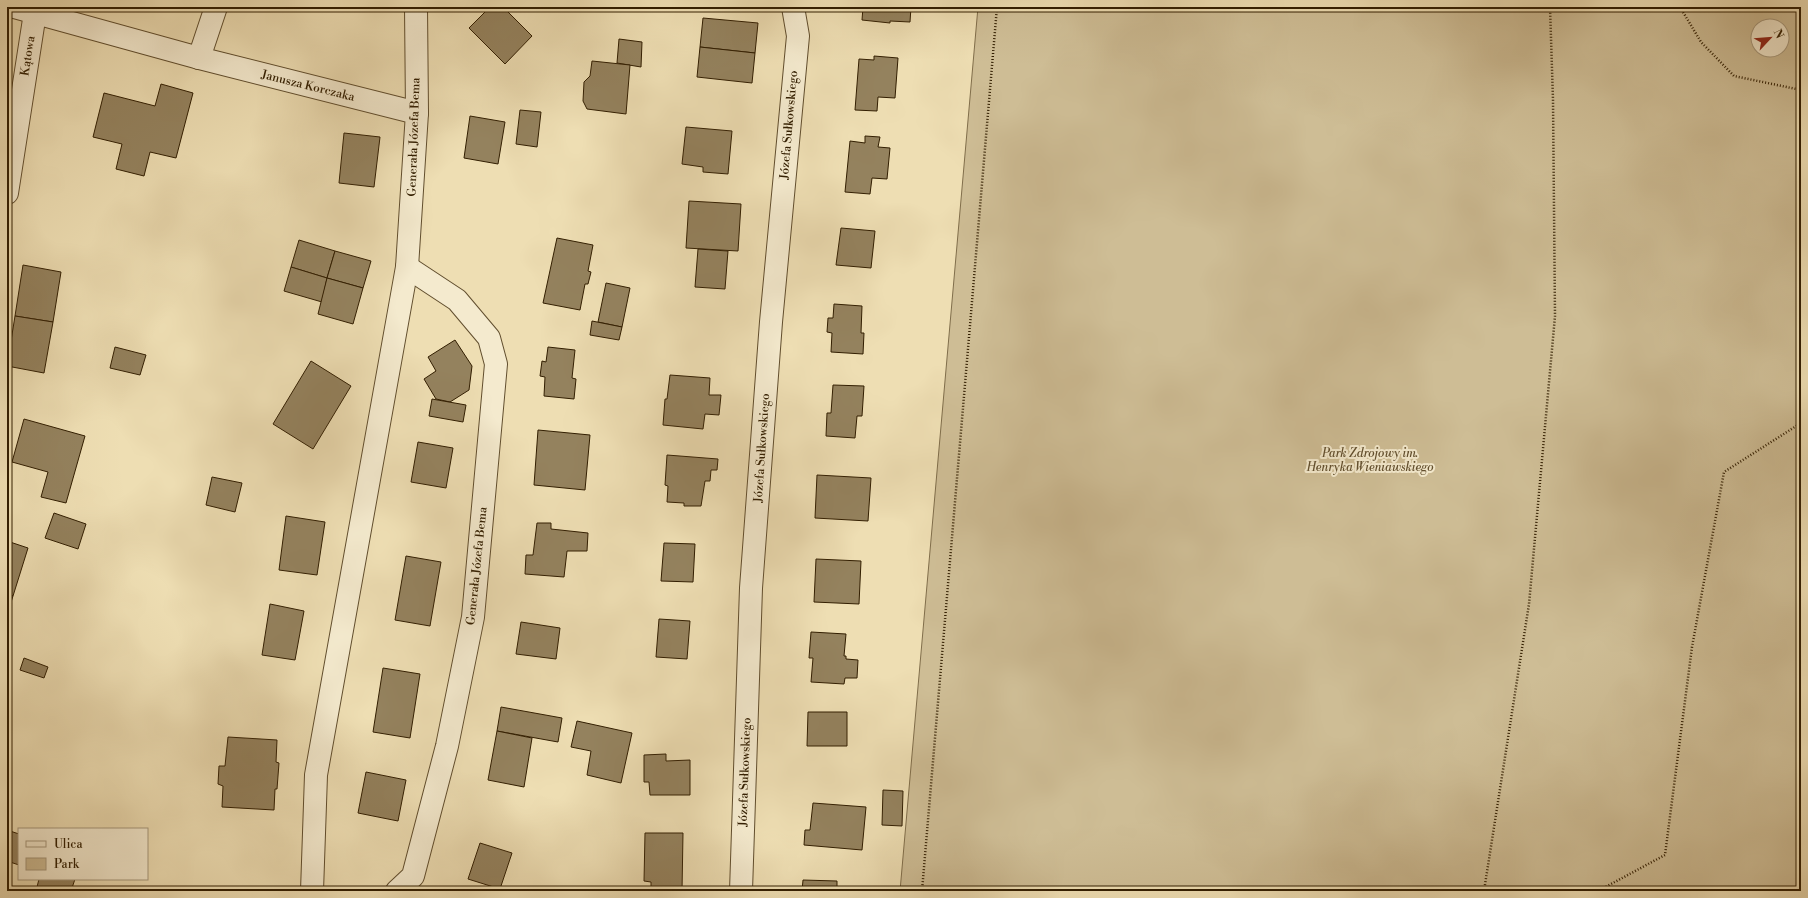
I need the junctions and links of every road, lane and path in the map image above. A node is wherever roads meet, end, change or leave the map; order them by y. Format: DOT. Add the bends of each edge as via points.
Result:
graph roads {
  1 [pos="216,7"];
  2 [pos="416,7"];
  3 [pos="793,7"];
  4 [pos="997,7"];
  5 [pos="1550,7"];
  6 [pos="1680,7"];
  7 [pos="24,10"];
  8 [pos="199,58"];
  9 [pos="1801,90"];
  10 [pos="417,113"];
  11 [pos="7,193"];
  12 [pos="407,267"];
  13 [pos="1801,423"];
  14 [pos="312,891"];
  15 [pos="397,891"];
  16 [pos="741,891"];
  17 [pos="922,891"];
  18 [pos="1484,891"];
  19 [pos="1598,891"];
  1 -- 8 [label="street"];
  2 -- 10 [label="street, Generała Józefa Bema"];
  3 -- 16 [label="street, Józefa Sułkowskiego" via="798,36 771,322 751,588"];
  4 -- 17 [label="path"];
  5 -- 18 [label="path" via="1555,316 1529,604"];
  6 -- 9 [label="path" via="1701,42 1734,76"];
  7 -- 8 [label="street, Janusza Korczaka"];
  7 -- 11 [label="street, Kątowa"];
  8 -- 10 [label="street, Janusza Korczaka"];
  10 -- 12 [label="street, Generała Józefa Bema"];
  12 -- 14 [label="street, Generała Józefa Bema" via="316,775"];
  12 -- 15 [label="street, Generała Józefa Bema" via="457,300 489,338 496,364 473,617 447,746 413,876"];
  13 -- 19 [label="path" via="1724,472 1692,647 1665,856"];
}
